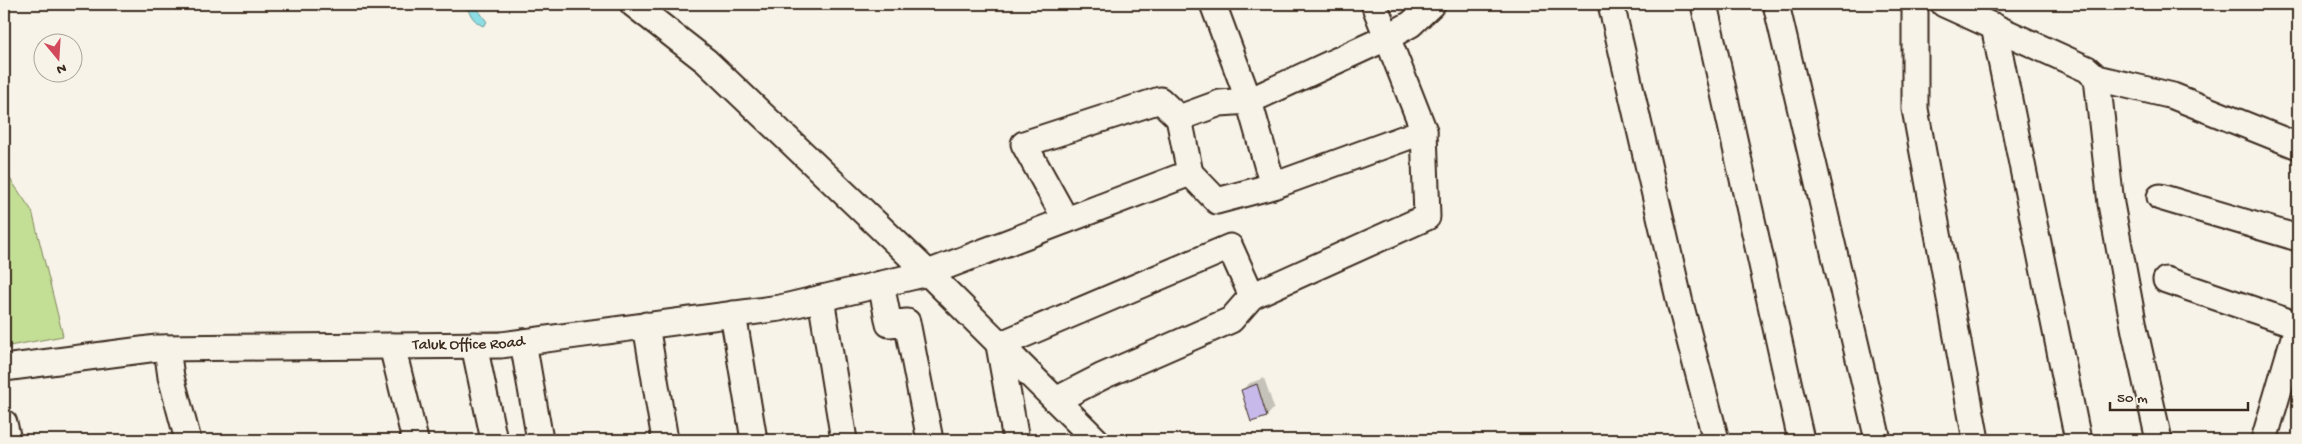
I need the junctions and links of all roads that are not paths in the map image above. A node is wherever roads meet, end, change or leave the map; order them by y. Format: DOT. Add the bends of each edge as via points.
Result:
graph roads {
  1 [pos="633,4"];
  2 [pos="1213,4"];
  3 [pos="1374,4"];
  4 [pos="1432,4"];
  5 [pos="1611,4"];
  6 [pos="1704,4"];
  7 [pos="1776,4"];
  8 [pos="1915,4"];
  9 [pos="1944,4"];
  10 [pos="1994,26"];
  11 [pos="1386,38"];
  12 [pos="2097,78"];
  13 [pos="1249,100"];
  14 [pos="1178,118"];
  15 [pos="1424,130"];
  16 [pos="2298,146"];
  17 [pos="1190,173"];
  18 [pos="1273,186"];
  19 [pos="2160,197"];
  20 [pos="1066,220"];
  21 [pos="2298,238"];
  22 [pos="928,273"];
  23 [pos="2166,280"];
  24 [pos="881,284"];
  25 [pos="1252,296"];
  26 [pos="821,298"];
  27 [pos="734,314"];
  28 [pos="2298,324"];
  29 [pos="646,325"];
  30 [pos="522,342"];
  31 [pos="1000,344"];
  32 [pos="474,345"];
  33 [pos="392,346"];
  34 [pos="167,348"];
  35 [pos="4,368"];
  36 [pos="1056,400"];
  37 [pos="4,423"];
  38 [pos="8,440"];
  39 [pos="188,440"];
  40 [pos="415,440"];
  41 [pos="494,440"];
  42 [pos="540,440"];
  43 [pos="665,440"];
  44 [pos="754,440"];
  45 [pos="844,440"];
  46 [pos="930,440"];
  47 [pos="1016,440"];
  48 [pos="1096,440"];
  49 [pos="1716,440"];
  50 [pos="1801,440"];
  51 [pos="1878,440"];
  52 [pos="1976,440"];
  53 [pos="2078,440"];
  54 [pos="2159,440"];
  55 [pos="2264,440"];
  1 -- 22 [label="street" via="706,60"];
  2 -- 13 [label="street"];
  3 -- 11 [label="street"];
  4 -- 11 [label="street" via="1411,24"];
  5 -- 49 [label="street" via="1680,304"];
  6 -- 50 [label="street"];
  7 -- 51 [label="street"];
  8 -- 52 [label="street" via="1915,109"];
  9 -- 10 [label="street"];
  10 -- 12 [label="street" via="2087,68"];
  10 -- 53 [label="street"];
  11 -- 13 [label="street"];
  11 -- 15 [label="street"];
  12 -- 16 [label="street" via="2173,96"];
  12 -- 54 [label="street" via="2111,204"];
  13 -- 14 [label="street" via="1220,103"];
  13 -- 18 [label="street"];
  14 -- 17 [label="street"];
  14 -- 20 [label="street" via="1160,100 1024,144"];
  15 -- 18 [label="street"];
  15 -- 25 [label="street" via="1427,217"];
  17 -- 18 [label="street" via="1217,201"];
  17 -- 20 [label="street, Taluk Office Road"];
  19 -- 21 [label="street"];
  20 -- 22 [label="street, Taluk Office Road"];
  22 -- 24 [label="street, Taluk Office Road"];
  22 -- 31 [label="street"];
  23 -- 28 [label="street"];
  24 -- 26 [label="street, Taluk Office Road"];
  24 -- 46 [label="street" via="889,324 907,322"];
  25 -- 31 [label="street" via="1230,247"];
  25 -- 36 [label="street" via="1231,320"];
  26 -- 27 [label="street, Taluk Office Road"];
  26 -- 45 [label="street"];
  27 -- 29 [label="street, Taluk Office Road"];
  27 -- 44 [label="street"];
  28 -- 55 [label="street"];
  29 -- 30 [label="street, Taluk Office Road"];
  29 -- 43 [label="street"];
  30 -- 32 [label="street, Taluk Office Road"];
  30 -- 42 [label="street"];
  31 -- 36 [label="street"];
  31 -- 47 [label="street"];
  32 -- 33 [label="street, Taluk Office Road"];
  32 -- 41 [label="street"];
  33 -- 34 [label="street, Taluk Office Road"];
  33 -- 40 [label="street"];
  34 -- 35 [label="street, Taluk Office Road"];
  34 -- 39 [label="street" via="171,377"];
  36 -- 48 [label="street"];
  37 -- 38 [label="street"];
}
